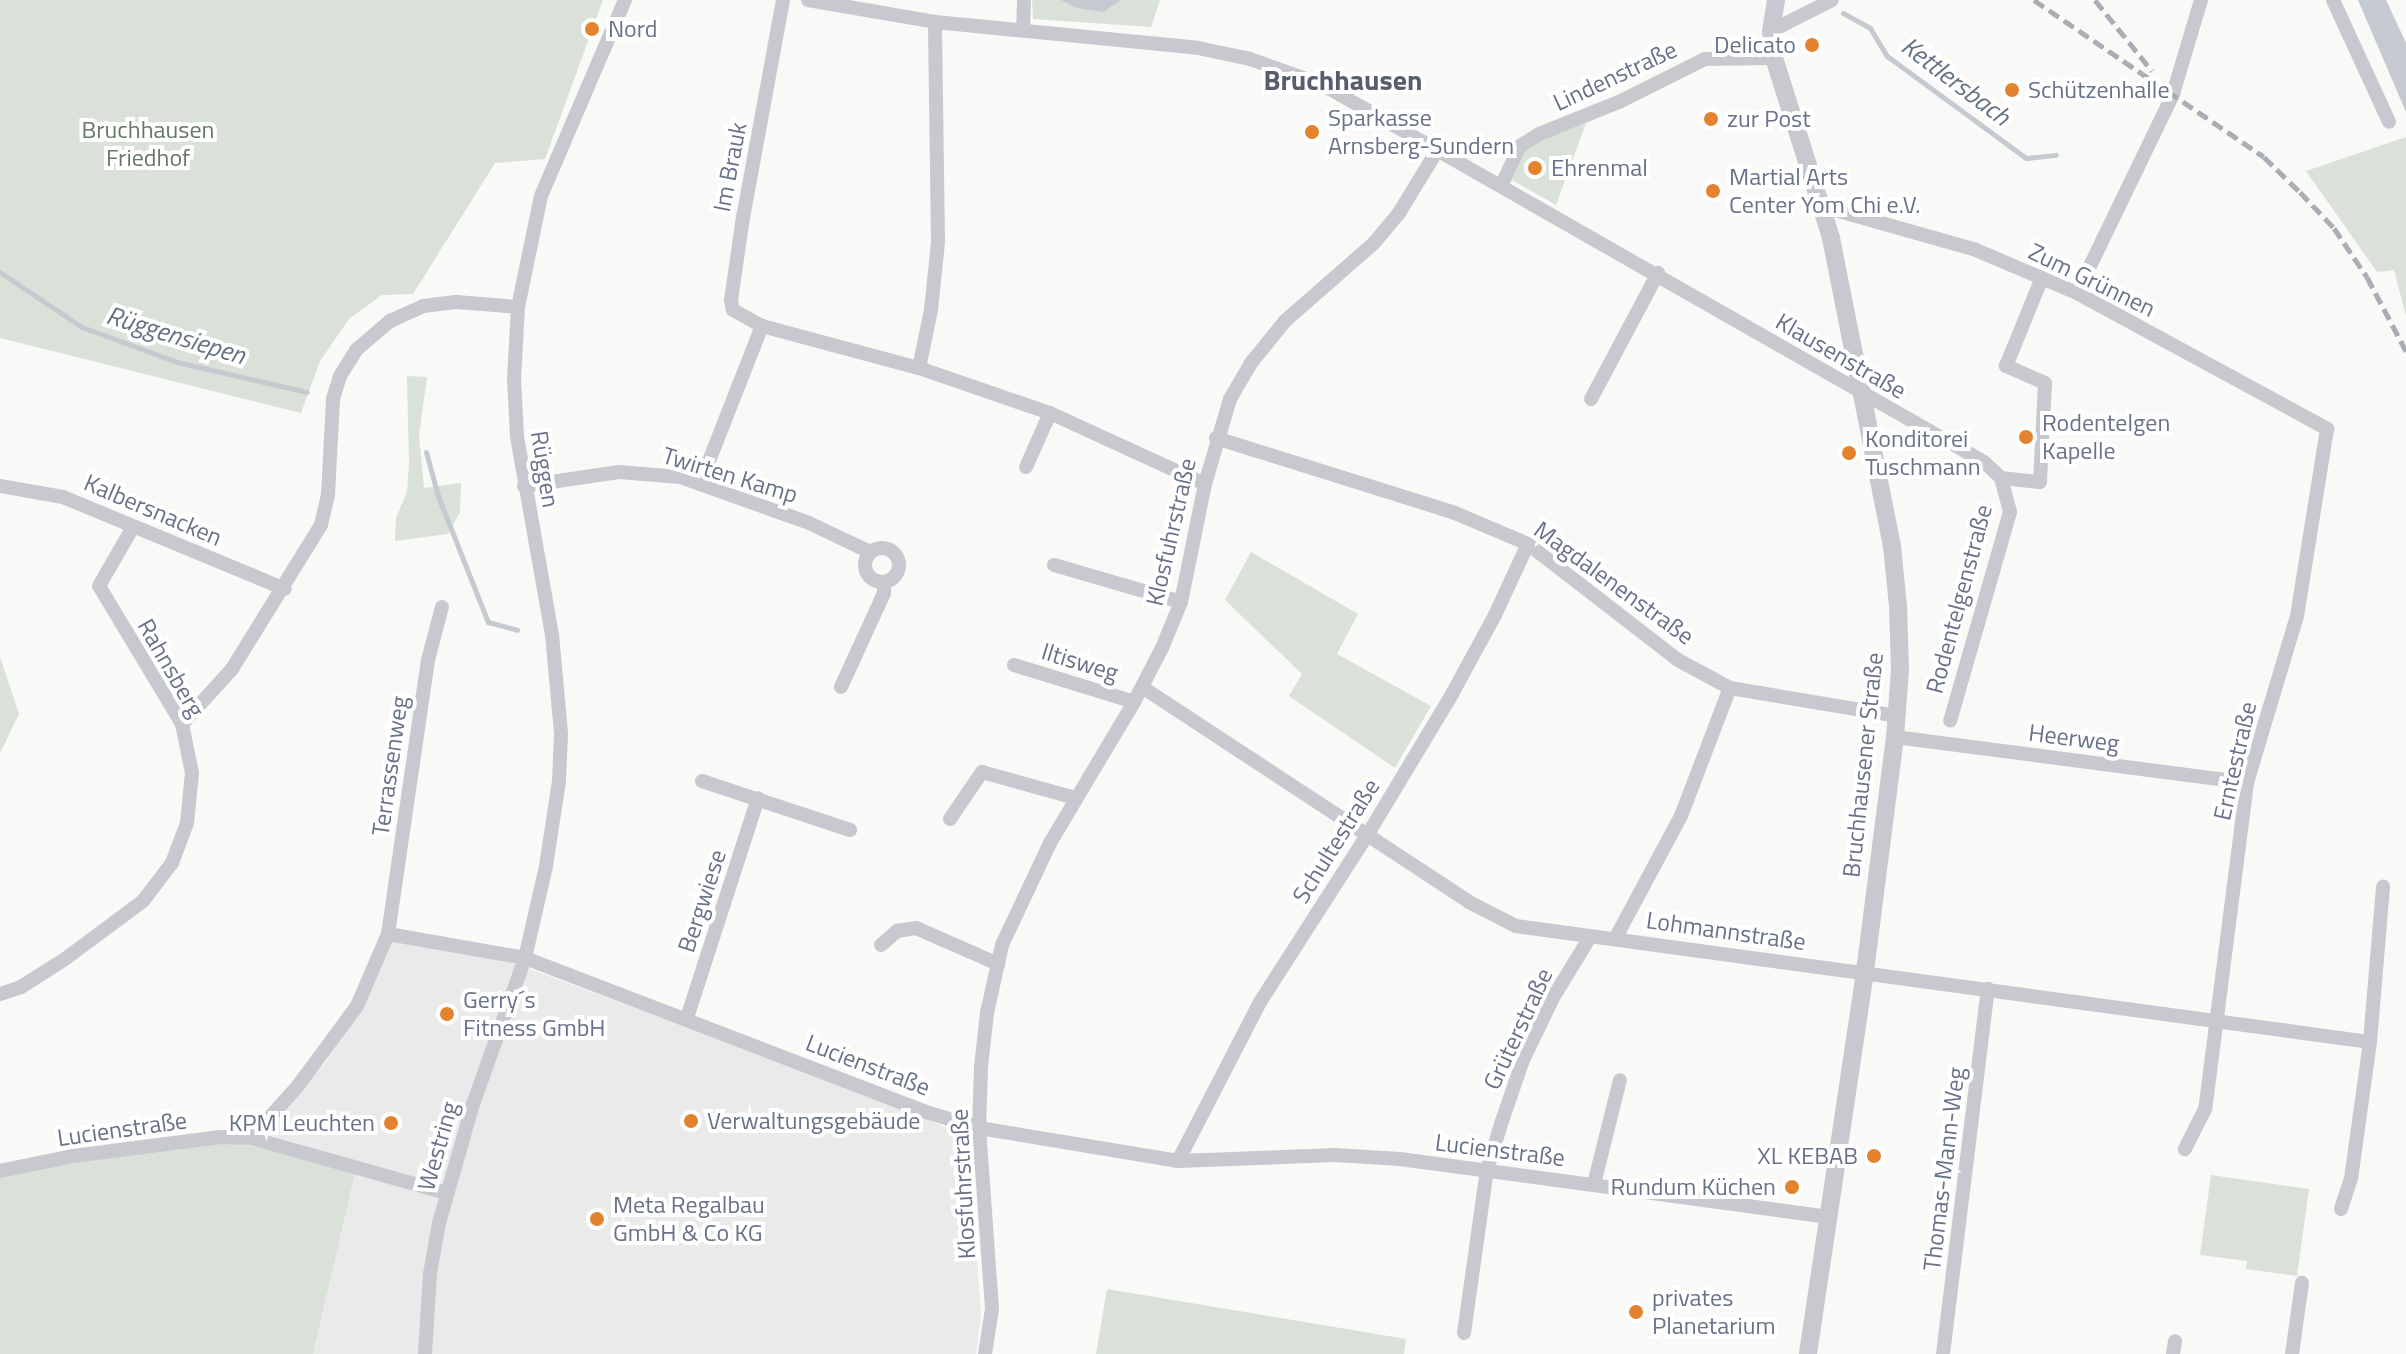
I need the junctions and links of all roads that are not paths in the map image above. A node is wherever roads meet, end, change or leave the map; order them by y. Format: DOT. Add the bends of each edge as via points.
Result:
graph roads {
  1 [pos="625,0"];
  2 [pos="783,0"];
  3 [pos="808,0"];
  4 [pos="1024,0"];
  5 [pos="1776,0"];
  6 [pos="1832,0"];
  7 [pos="2201,0"];
  8 [pos="2333,0"];
  9 [pos="935,22"];
  10 [pos="1023,30"];
  11 [pos="1771,31"];
  12 [pos="1774,58"];
  13 [pos="2389,122"];
  14 [pos="1438,149"];
  15 [pos="1502,184"];
  16 [pos="1821,206"];
  17 [pos="1658,273"];
  18 [pos="2042,278"];
  19 [pos="2077,293"];
  20 [pos="518,307"];
  21 [pos="762,326"];
  22 [pos="919,368"];
  23 [pos="1864,394"];
  24 [pos="1591,399"];
  25 [pos="1050,413"];
  26 [pos="2327,429"];
  27 [pos="1216,438"];
  28 [pos="1026,467"];
  29 [pos="2001,478"];
  30 [pos="700,484"];
  31 [pos="1205,484"];
  32 [pos="0,486"];
  33 [pos="524,486"];
  34 [pos="133,527"];
  35 [pos="1528,544"];
  36 [pos="870,552"];
  37 [pos="1054,565"];
  38 [pos="884,582"];
  39 [pos="285,589"];
  40 [pos="1181,602"];
  41 [pos="442,607"];
  42 [pos="1014,665"];
  43 [pos="841,687"];
  44 [pos="1142,687"];
  45 [pos="1730,688"];
  46 [pos="1134,702"];
  47 [pos="1897,716"];
  48 [pos="1950,721"];
  49 [pos="182,724"];
  50 [pos="1895,737"];
  51 [pos="702,781"];
  52 [pos="2247,783"];
  53 [pos="758,798"];
  54 [pos="1076,798"];
  55 [pos="950,819"];
  56 [pos="850,830"];
  57 [pos="1368,834"];
  58 [pos="2383,887"];
  59 [pos="388,934"];
  60 [pos="1590,937"];
  61 [pos="1615,939"];
  62 [pos="881,945"];
  63 [pos="525,958"];
  64 [pos="998,964"];
  65 [pos="1865,972"];
  66 [pos="1988,989"];
  67 [pos="0,994"];
  68 [pos="687,1018"];
  69 [pos="2215,1020"];
  70 [pos="2370,1042"];
  71 [pos="1620,1080"];
  72 [pos="979,1128"];
  73 [pos="251,1138"];
  74 [pos="2185,1149"];
  75 [pos="1178,1161"];
  76 [pos="1487,1170"];
  77 [pos="0,1171"];
  78 [pos="1594,1184"];
  79 [pos="447,1193"];
  80 [pos="2341,1209"];
  81 [pos="1829,1217"];
  82 [pos="2302,1283"];
  83 [pos="1464,1333"];
  84 [pos="425,1354"];
  85 [pos="985,1354"];
  86 [pos="1808,1354"];
  87 [pos="1943,1354"];
  88 [pos="2292,1354"];
  1 -- 20 [label="street, Rüggen" via="541,196"];
  2 -- 21 [label="street, Im Brauk" via="731,300 739,317"];
  3 -- 9 [label="street"];
  4 -- 10 [label="street"];
  5 -- 11 [label="street, Bruchhausener Straße"];
  6 -- 11 [label="street"];
  7 -- 19 [label="street" via="2173,94"];
  8 -- 13 [label="street"];
  9 -- 10 [label="street"];
  9 -- 22 [label="street" via="938,242"];
  10 -- 14 [label="street" via="1198,48 1250,59 1323,85"];
  11 -- 12 [label="street, Bruchhausener Straße"];
  12 -- 15 [label="street, Lindenstraße" via="1705,59 1539,134 1520,146"];
  12 -- 16 [label="street, Bruchhausener Straße"];
  14 -- 15 [label="street, Klausenstraße"];
  14 -- 27 [label="street, Klosfuhrstraße" via="1374,243 1268,340 1230,399"];
  15 -- 17 [label="street, Klausenstraße"];
  16 -- 18 [label="street, Zum Grünnen" via="1976,250"];
  16 -- 23 [label="street, Bruchhausener Straße"];
  17 -- 23 [label="street, Klausenstraße"];
  17 -- 24 [label="street"];
  18 -- 19 [label="street, Zum Grünnen"];
  18 -- 29 [label="street, Rodentelgenstraße" via="2006,366 2045,383 2040,482"];
  19 -- 26 [label="street, Zum Grünnen"];
  20 -- 33 [label="street, Rüggen" via="514,379"];
  20 -- 39 [label="street" via="456,302 423,306 390,321 356,350 333,399 326,510"];
  21 -- 22 [label="street, Im Brauk"];
  21 -- 30 [label="street"];
  22 -- 25 [label="street, Im Brauk"];
  23 -- 29 [label="street, Klausenstraße" via="1984,462"];
  23 -- 47 [label="street, Bruchhausener Straße" via="1892,546 1898,606"];
  25 -- 28 [label="street"];
  25 -- 31 [label="street, Im Brauk"];
  26 -- 52 [label="street, Erntestraße" via="2297,616"];
  27 -- 31 [label="street, Klosfuhrstraße"];
  27 -- 35 [label="street, Magdalenenstraße" via="1455,513"];
  29 -- 48 [label="street, Rodentelgenstraße" via="2010,512"];
  30 -- 33 [label="street, Twirten Kamp" via="663,474 619,472"];
  30 -- 36 [label="street, Twirten Kamp" via="809,523"];
  31 -- 40 [label="street, Klosfuhrstraße"];
  32 -- 34 [label="street, Kalbersnacken" via="53,493"];
  33 -- 63 [label="street, Rüggen" via="552,635 561,733 553,830"];
  34 -- 39 [label="street, Kalbersnacken"];
  34 -- 49 [label="street, Rahnsberg" via="99,586"];
  35 -- 45 [label="street, Magdalenenstraße" via="1678,660"];
  35 -- 57 [label="street, Schultestraße" via="1452,694"];
  36 -- 38 [label="street" via="865,569 872,579"];
  36 -- 38 [label="street" via="886,547 899,559 898,571"];
  37 -- 40 [label="street"];
  38 -- 43 [label="street" via="884,593"];
  39 -- 49 [label="street" via="232,669"];
  40 -- 44 [label="street, Klosfuhrstraße"];
  41 -- 59 [label="street, Terrassenweg" via="428,660"];
  42 -- 46 [label="street, Iltisweg"];
  44 -- 46 [label="street, Klosfuhrstraße"];
  44 -- 57 [label="street, Lohmannstraße"];
  45 -- 47 [label="street, Magdalenenstraße"];
  45 -- 61 [label="street" via="1681,816"];
  46 -- 54 [label="street, Klosfuhrstraße"];
  47 -- 50 [label="street, Bruchhausener Straße"];
  49 -- 67 [label="street, Rahnsberg" via="191,757 190,808 183,838 164,875 108,930 45,973"];
  50 -- 52 [label="street, Heerweg"];
  50 -- 65 [label="street, Bruchhausener Straße"];
  51 -- 53 [label="street"];
  52 -- 69 [label="street, Erntestraße"];
  53 -- 56 [label="street"];
  53 -- 68 [label="street, Bergwiese"];
  54 -- 55 [label="street" via="982,772"];
  54 -- 64 [label="street, Klosfuhrstraße" via="1024,893"];
  57 -- 60 [label="street, Lohmannstraße" via="1492,917 1516,926"];
  57 -- 75 [label="street, Schultestraße" via="1260,1002"];
  58 -- 70 [label="street"];
  59 -- 63 [label="street, Lucienstraße"];
  59 -- 73 [label="street" via="357,1006"];
  60 -- 61 [label="street, Lohmannstraße"];
  60 -- 76 [label="street, Grüterstraße" via="1523,1060"];
  61 -- 65 [label="street, Lohmannstraße"];
  62 -- 64 [label="street" via="897,931 916,928"];
  63 -- 68 [label="street, Lucienstraße"];
  63 -- 79 [label="street, Westring"];
  64 -- 72 [label="street, Klosfuhrstraße" via="981,1067"];
  65 -- 66 [label="street, Lohmannstraße"];
  65 -- 81 [label="street, Bruchhausener Straße"];
  66 -- 69 [label="street, Lohmannstraße"];
  66 -- 87 [label="street, Thomas-Mann-Weg"];
  68 -- 72 [label="street, Lucienstraße"];
  69 -- 70 [label="street, Lohmannstraße"];
  69 -- 74 [label="street, Erntestraße" via="2205,1109"];
  70 -- 80 [label="street" via="2351,1179"];
  71 -- 78 [label="street, Lucienstraße"];
  72 -- 75 [label="street, Lucienstraße"];
  72 -- 85 [label="street, Klosfuhrstraße" via="992,1309"];
  73 -- 77 [label="street, Lucienstraße" via="221,1137 73,1156"];
  73 -- 79 [label="street, Lucienstraße"];
  75 -- 76 [label="street, Lucienstraße" via="1335,1155"];
  76 -- 78 [label="street, Lucienstraße"];
  76 -- 83 [label="street, Grüterstraße"];
  78 -- 81 [label="street, Lucienstraße"];
  79 -- 84 [label="street, Westring" via="430,1274"];
  81 -- 86 [label="street, Bruchhausener Straße"];
  82 -- 88 [label="street"];
}
